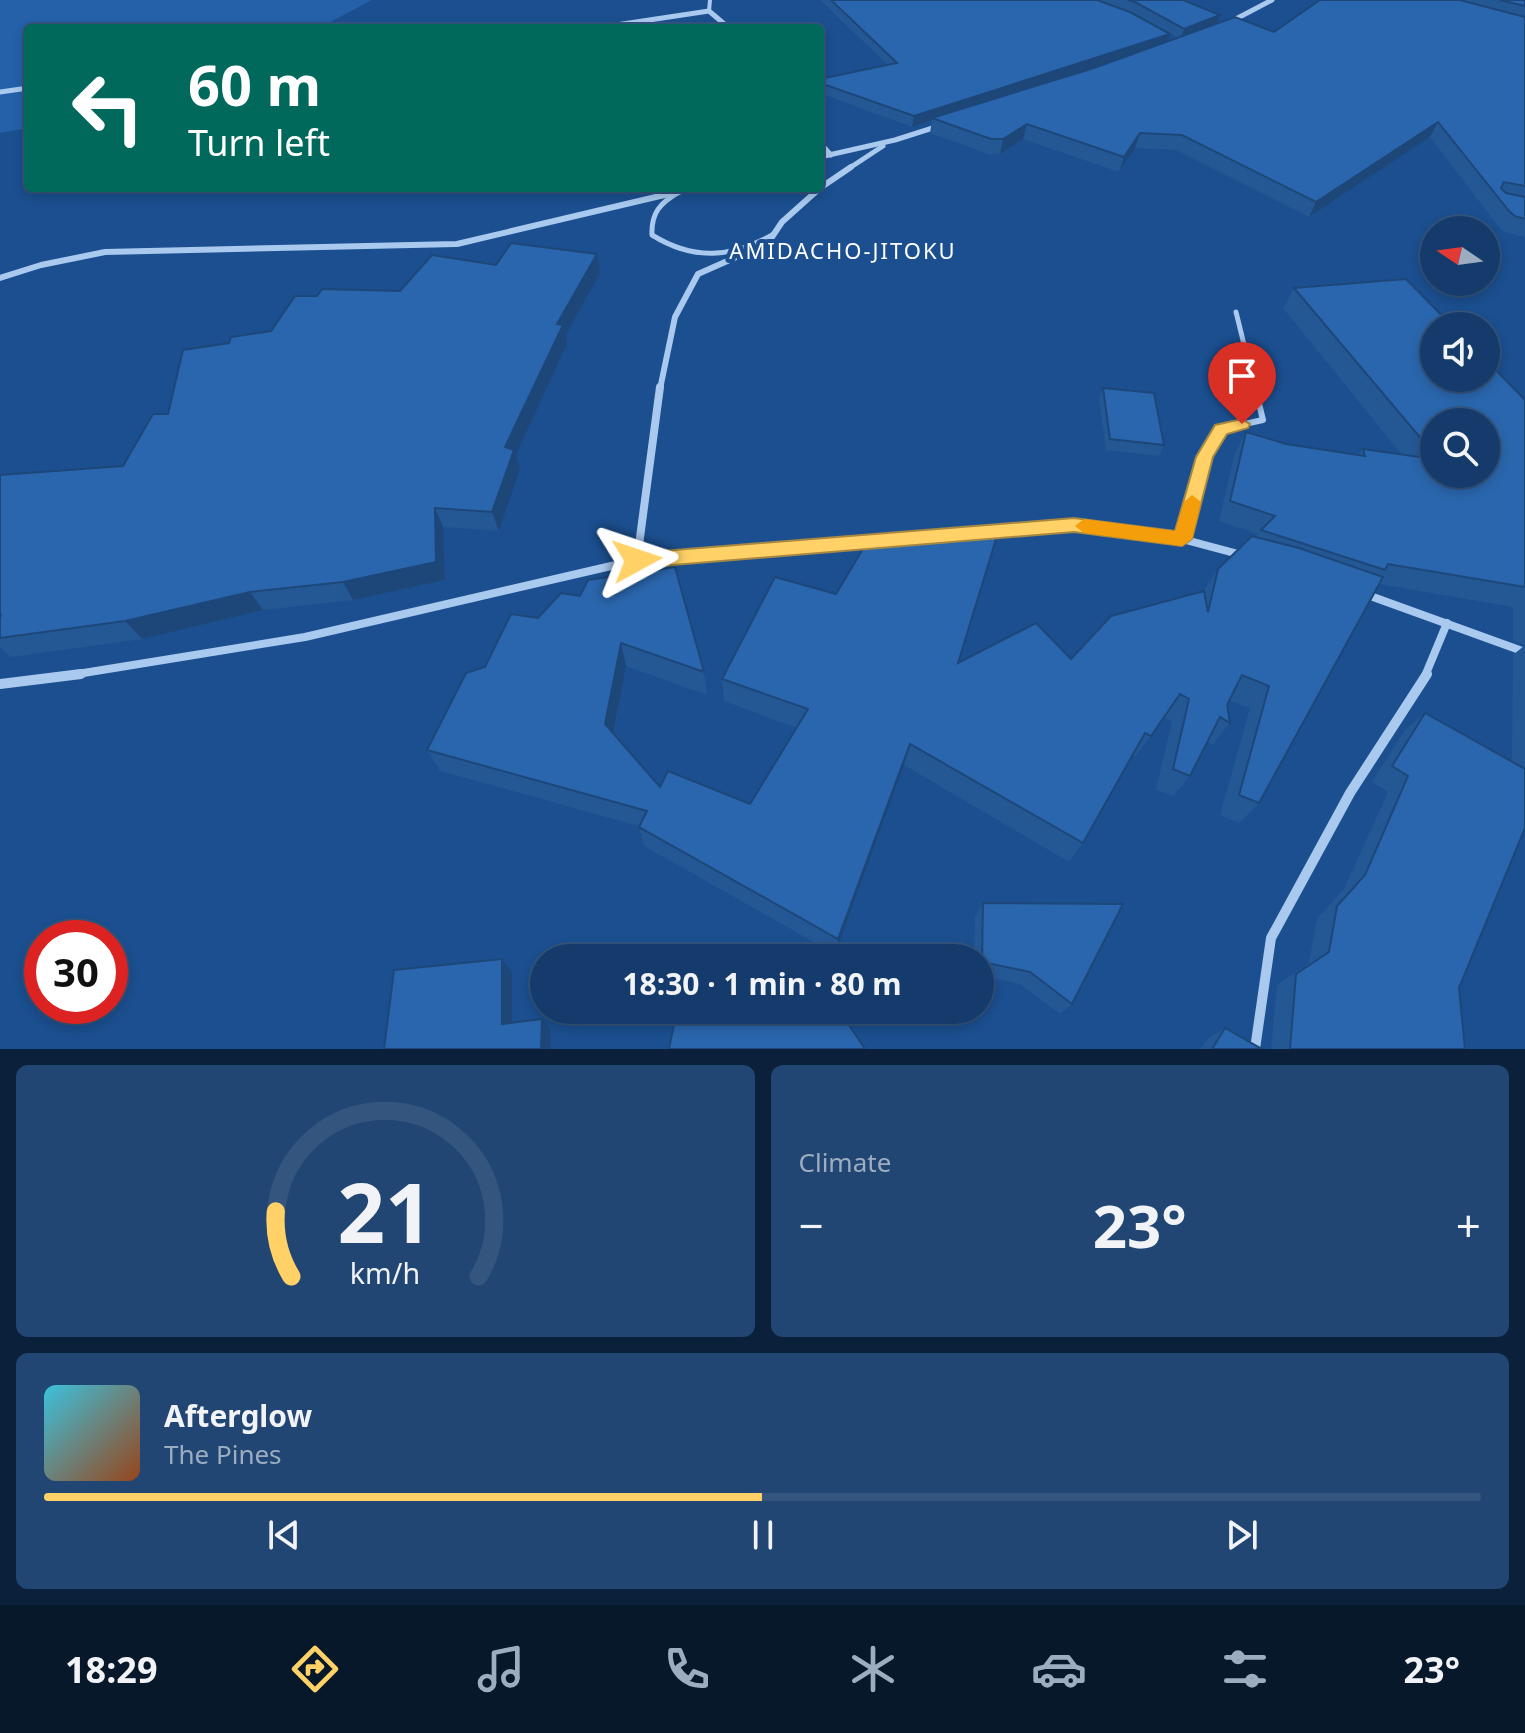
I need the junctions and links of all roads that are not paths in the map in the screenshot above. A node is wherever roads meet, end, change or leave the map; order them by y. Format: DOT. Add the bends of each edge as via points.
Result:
graph roads {
  1 [pos="710,0"];
  2 [pos="1272,0"];
  3 [pos="709,11"];
  4 [pos="623,24"];
  5 [pos="724,24"];
  6 [pos="1217,28"];
  7 [pos="24,89"];
  8 [pos="0,92"];
  9 [pos="950,122"];
  10 [pos="895,140"];
  11 [pos="824,147"];
  12 [pos="831,155"];
  13 [pos="824,156"];
  14 [pos="824,185"];
  15 [pos="680,192"];
  16 [pos="816,192"];
  17 [pos="774,234"];
  18 [pos="0,278"];
  19 [pos="1236,312"];
  20 [pos="1182,539"];
  21 [pos="1254,558"];
  22 [pos="637,560"];
  23 [pos="1357,592"];
  24 [pos="1447,623"];
  25 [pos="1525,652"];
  26 [pos="0,684"];
  27 [pos="1255,1049"];
  1 -- 3 [label="lane"];
  2 -- 6 [label="street"];
  3 -- 4 [label="street"];
  3 -- 5 [label="street"];
  7 -- 8 [label="street"];
  9 -- 10 [label="street"];
  10 -- 12 [label="street"];
  10 -- 14 [label="street"];
  11 -- 12 [label="street"];
  12 -- 13 [label="street"];
  15 -- 17 [label="lane" via="656,207 651,220 652,235 668,247 704,255 734,254"];
  15 -- 18 [label="street" via="457,244 105,252"];
  16 -- 17 [label="street"];
  17 -- 22 [label="street" via="768,243 698,274 675,317 654,418"];
  19 -- 20 [label="lane" via="1263,420 1221,429 1205,457"];
  20 -- 21 [label="street"];
  20 -- 22 [label="street" via="1074,525"];
  22 -- 26 [label="street" via="305,637"];
  23 -- 24 [label="street"];
  24 -- 25 [label="street"];
  24 -- 27 [label="street" via="1429,670 1350,793 1271,938"];
}
